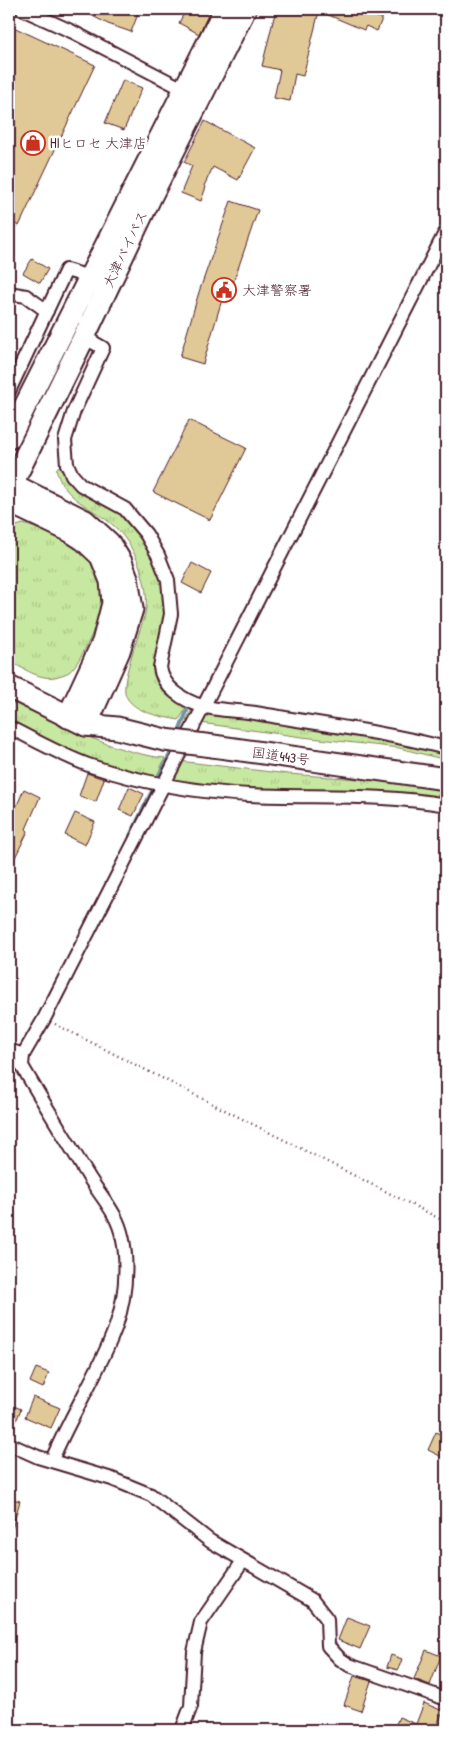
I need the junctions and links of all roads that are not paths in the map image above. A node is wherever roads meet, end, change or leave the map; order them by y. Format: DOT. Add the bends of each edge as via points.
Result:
graph roads {
  1 [pos="22,9"];
  2 [pos="225,9"];
  3 [pos="244,9"];
  4 [pos="192,94"];
  5 [pos="446,231"];
  6 [pos="90,277"];
  7 [pos="9,293"];
  8 [pos="46,311"];
  9 [pos="64,329"];
  10 [pos="84,338"];
  11 [pos="9,391"];
  12 [pos="9,418"];
  13 [pos="9,438"];
  14 [pos="10,490"];
  15 [pos="9,673"];
  16 [pos="9,687"];
  17 [pos="202,707"];
  18 [pos="80,714"];
  19 [pos="9,727"];
  20 [pos="446,748"];
  21 [pos="446,779"];
  22 [pos="163,784"];
  23 [pos="446,805"];
  24 [pos="9,1050"];
  25 [pos="23,1054"];
  26 [pos="9,1444"];
  27 [pos="52,1460"];
  28 [pos="243,1561"];
  29 [pos="446,1699"];
  30 [pos="182,1730"];
  1 -- 4 [label="street"];
  2 -- 4 [label="highway, 大津バイパス"];
  3 -- 4 [label="highway, 大津バイパス"];
  4 -- 6 [label="highway, 大津バイパス"];
  4 -- 10 [label="highway, 大津バイパス"];
  5 -- 17 [label="street"];
  6 -- 8 [label="street" via="66,270"];
  6 -- 9 [label="highway, 大津バイパス"];
  7 -- 8 [label="street" via="26,296"];
  8 -- 11 [label="street"];
  9 -- 12 [label="highway" via="46,344"];
  9 -- 13 [label="highway, 大津バイパス"];
  10 -- 14 [label="highway, 大津バイパス"];
  10 -- 17 [label="street" via="103,348 64,440 67,464 81,485 124,508 154,546 168,580 171,614 161,676 178,695"];
  14 -- 18 [label="highway" via="84,540 101,556 111,581 113,603"];
  15 -- 18 [label="highway"];
  16 -- 18 [label="highway"];
  17 -- 20 [label="street" via="404,737"];
  17 -- 22 [label="street"];
  18 -- 21 [label="highway, 国道443号, bridge" via="117,728 165,740"];
  19 -- 22 [label="street" via="90,766"];
  22 -- 23 [label="street" via="248,795 386,798"];
  22 -- 25 [label="street" via="44,1019"];
  24 -- 25 [label="street"];
  25 -- 27 [label="street" via="22,1066 115,1216 122,1236 126,1268 116,1326"];
  26 -- 27 [label="street"];
  27 -- 28 [label="street" via="151,1495 210,1541"];
  28 -- 29 [label="street" via="312,1600 327,1620 328,1646 346,1664"];
  28 -- 30 [label="street" via="201,1622 194,1652 191,1706"];
}
